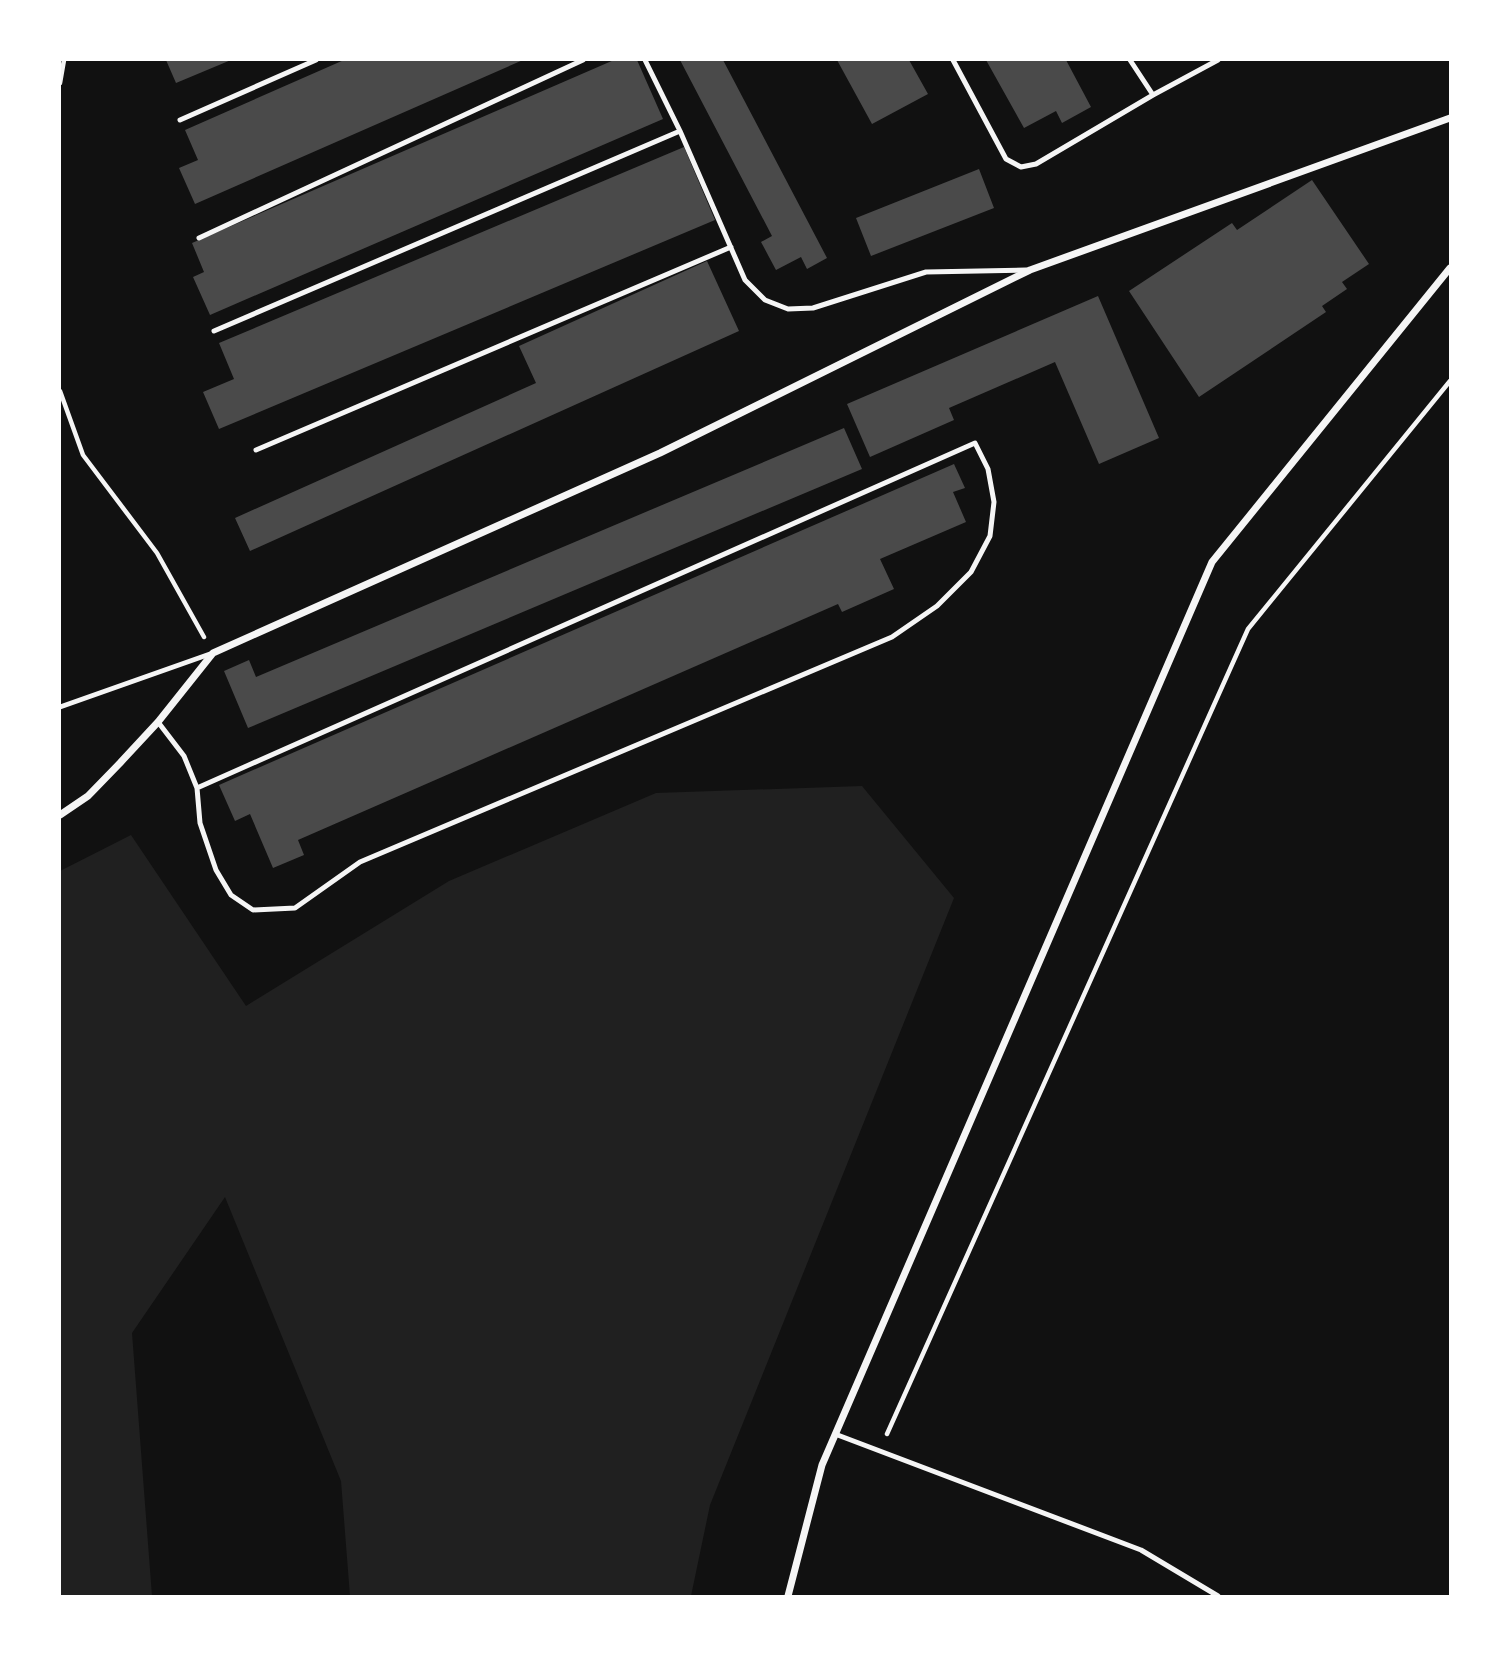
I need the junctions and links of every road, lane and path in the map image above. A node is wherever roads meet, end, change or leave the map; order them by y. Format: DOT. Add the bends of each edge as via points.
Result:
graph roads {
  1 [pos="64,60"];
  2 [pos="316,60"];
  3 [pos="583,60"];
  4 [pos="645,60"];
  5 [pos="953,60"];
  6 [pos="1130,60"];
  7 [pos="1218,60"];
  8 [pos="60,83"];
  9 [pos="1153,95"];
  10 [pos="1451,118"];
  11 [pos="180,120"];
  12 [pos="680,131"];
  13 [pos="199,238"];
  14 [pos="731,247"];
  15 [pos="1451,268"];
  16 [pos="1030,270"];
  17 [pos="214,331"];
  18 [pos="1451,381"];
  19 [pos="60,391"];
  20 [pos="256,450"];
  21 [pos="214,653"];
  22 [pos="60,707"];
  23 [pos="158,722"];
  24 [pos="197,788"];
  25 [pos="60,815"];
  26 [pos="835,1434"];
  27 [pos="880,1451"];
  28 [pos="788,1597"];
  29 [pos="1218,1597"];
  1 -- 8 [label="path"];
  2 -- 11 [label="lane"];
  3 -- 13 [label="lane"];
  4 -- 12 [label="lane"];
  5 -- 9 [label="lane" via="1006,159 1021,167 1036,164"];
  6 -- 9 [label="lane"];
  7 -- 9 [label="lane"];
  10 -- 16 [label="street"];
  12 -- 14 [label="lane"];
  12 -- 17 [label="lane"];
  14 -- 16 [label="lane" via="745,280 765,300 788,309 813,307 926,272"];
  14 -- 20 [label="lane"];
  15 -- 26 [label="street" via="1212,562"];
  16 -- 21 [label="street" via="660,453"];
  18 -- 27 [label="path" via="1248,629"];
  19 -- 21 [label="path" via="83,455 157,553"];
  21 -- 22 [label="lane"];
  21 -- 23 [label="street"];
  23 -- 24 [label="lane" via="184,756"];
  23 -- 25 [label="street" via="88,796"];
  24 -- 24 [label="lane" via="200,823 216,870 232,895 253,910 295,908 360,862 892,636 937,607 971,572 990,536 994,502 988,469 975,443"];
  26 -- 27 [label="lane"];
  26 -- 28 [label="street" via="822,1465"];
  27 -- 29 [label="lane" via="1141,1550"];
}
